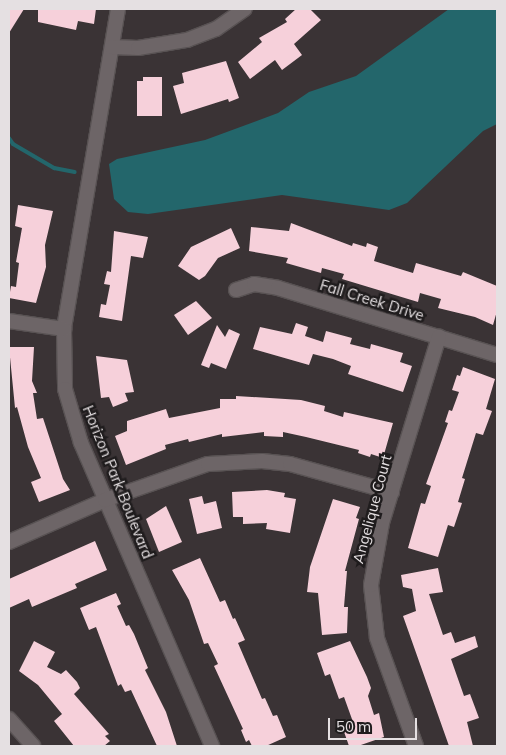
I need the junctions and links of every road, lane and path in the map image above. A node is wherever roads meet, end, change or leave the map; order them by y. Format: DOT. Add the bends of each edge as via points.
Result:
graph roads {
  1 [pos="118,9"];
  2 [pos="245,9"];
  3 [pos="112,47"];
  4 [pos="236,290"];
  5 [pos="9,321"];
  6 [pos="64,329"];
  7 [pos="439,337"];
  8 [pos="497,355"];
  9 [pos="392,492"];
  10 [pos="106,500"];
  11 [pos="9,542"];
  12 [pos="9,719"];
  13 [pos="33,746"];
  14 [pos="212,746"];
  15 [pos="416,746"];
  1 -- 3 [label="street, Horizon Park Boulevard"];
  2 -- 3 [label="street" via="216,29 187,40 138,48"];
  3 -- 6 [label="street, Horizon Park Boulevard"];
  4 -- 7 [label="street, Fall Creek Drive" via="254,284 278,288"];
  5 -- 6 [label="street"];
  6 -- 10 [label="street, Horizon Park Boulevard" via="63,359 71,415"];
  7 -- 8 [label="street, Fall Creek Drive"];
  7 -- 9 [label="street, Angelique Court"];
  9 -- 10 [label="street" via="290,464 234,461 181,471"];
  9 -- 15 [label="street, Angelique Court" via="373,564 372,609 377,638"];
  10 -- 11 [label="street"];
  10 -- 14 [label="street, Horizon Park Boulevard"];
  12 -- 13 [label="street"];
}
